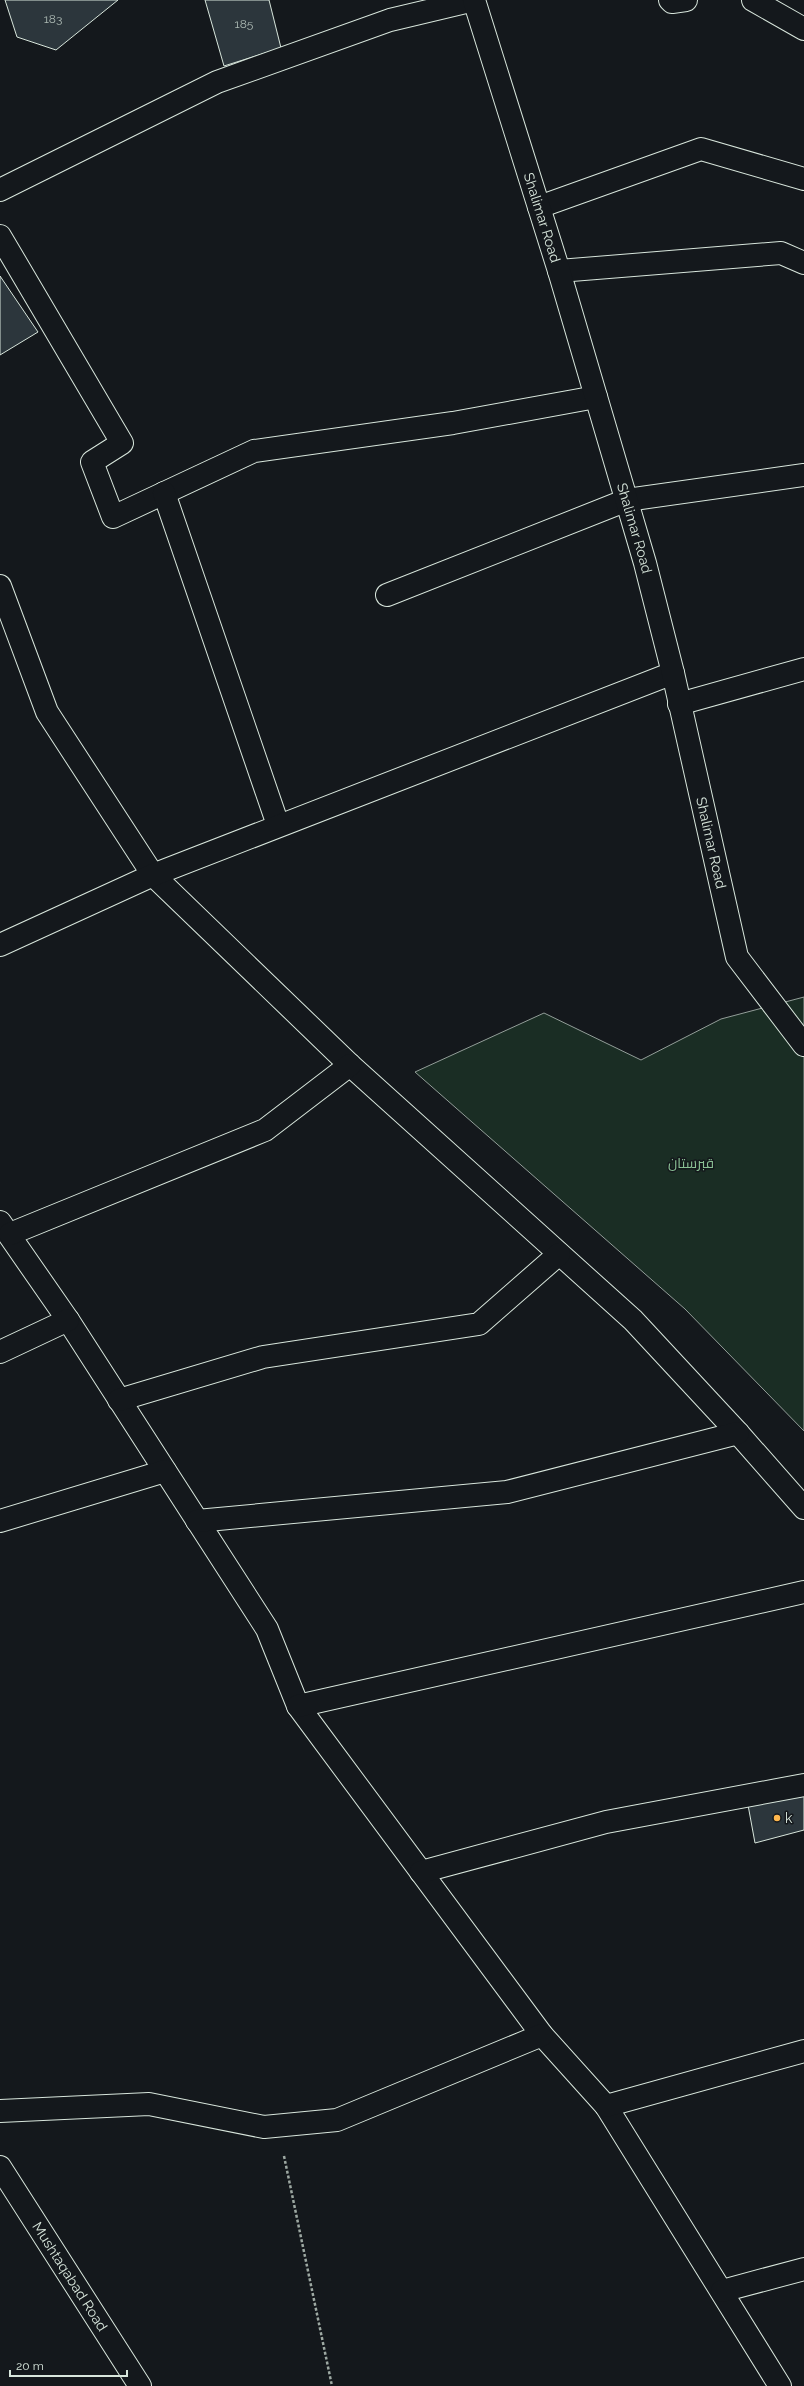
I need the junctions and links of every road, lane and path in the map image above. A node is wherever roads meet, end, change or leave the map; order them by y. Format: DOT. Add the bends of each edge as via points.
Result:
graph roads {
  1 [pos="474,0"];
  2 [pos="670,0"];
  3 [pos="686,0"];
  4 [pos="753,0"];
  5 [pos="804,29"];
  6 [pos="804,179"];
  7 [pos="0,190"];
  8 [pos="539,207"];
  9 [pos="0,236"];
  10 [pos="804,263"];
  11 [pos="559,271"];
  12 [pos="596,397"];
  13 [pos="804,475"];
  14 [pos="164,493"];
  15 [pos="627,500"];
  16 [pos="0,586"];
  17 [pos="387,595"];
  18 [pos="804,669"];
  19 [pos="673,673"];
  20 [pos="679,704"];
  21 [pos="278,825"];
  22 [pos="153,875"];
  23 [pos="1,941"];
  24 [pos="804,1045"];
  25 [pos="350,1065"];
  26 [pos="5,1228"];
  27 [pos="559,1254"];
  28 [pos="68,1320"];
  29 [pos="0,1352"];
  30 [pos="119,1400"];
  31 [pos="738,1433"];
  32 [pos="165,1471"];
  33 [pos="804,1508"];
  34 [pos="0,1521"];
  35 [pos="197,1521"];
  36 [pos="804,1592"];
  37 [pos="298,1706"];
  38 [pos="804,1785"];
  39 [pos="421,1872"];
  40 [pos="542,2035"];
  41 [pos="804,2051"];
  42 [pos="606,2106"];
  43 [pos="0,2111"];
  44 [pos="278,2126"];
  45 [pos="0,2167"];
  46 [pos="804,2269"];
  47 [pos="722,2291"];
  48 [pos="140,2386"];
  49 [pos="332,2386"];
  50 [pos="780,2386"];
  1 -- 7 [label="street" via="390,20 217,82"];
  1 -- 8 [label="street, Shalimar Road"];
  2 -- 3 [label="street"];
  4 -- 5 [label="street"];
  6 -- 8 [label="street" via="701,149"];
  8 -- 11 [label="street, Shalimar Road"];
  9 -- 14 [label="street" via="122,443 92,462 113,517"];
  10 -- 11 [label="street" via="781,253"];
  11 -- 12 [label="street, Shalimar Road"];
  12 -- 14 [label="street" via="453,423 254,451"];
  12 -- 15 [label="street, Shalimar Road"];
  13 -- 15 [label="street"];
  14 -- 21 [label="street"];
  15 -- 17 [label="street"];
  15 -- 19 [label="street, Shalimar Road"];
  16 -- 22 [label="street" via="47,712"];
  18 -- 20 [label="street"];
  19 -- 20 [label="street, Shalimar Road"];
  19 -- 21 [label="street"];
  20 -- 24 [label="street, Shalimar Road" via="737,957"];
  21 -- 22 [label="street"];
  22 -- 23 [label="street"];
  22 -- 25 [label="street"];
  25 -- 26 [label="street" via="265,1130"];
  25 -- 27 [label="street"];
  26 -- 28 [label="street"];
  27 -- 30 [label="street" via="479,1324 263,1357"];
  27 -- 31 [label="street" via="633,1320"];
  28 -- 29 [label="street"];
  28 -- 30 [label="street"];
  30 -- 32 [label="street"];
  31 -- 33 [label="street"];
  31 -- 35 [label="street" via="507,1492"];
  32 -- 34 [label="street"];
  32 -- 35 [label="street"];
  35 -- 37 [label="street" via="267,1629"];
  36 -- 37 [label="street"];
  37 -- 39 [label="street"];
  38 -- 39 [label="street" via="606,1822"];
  39 -- 40 [label="street"];
  40 -- 42 [label="street"];
  40 -- 44 [label="street" via="337,2120"];
  41 -- 42 [label="street"];
  42 -- 47 [label="street"];
  43 -- 44 [label="street" via="149,2104 264,2128"];
  44 -- 49 [label="path"];
  45 -- 48 [label="street, Mushtaqabad Road"];
  46 -- 47 [label="street"];
  47 -- 50 [label="street"];
}
